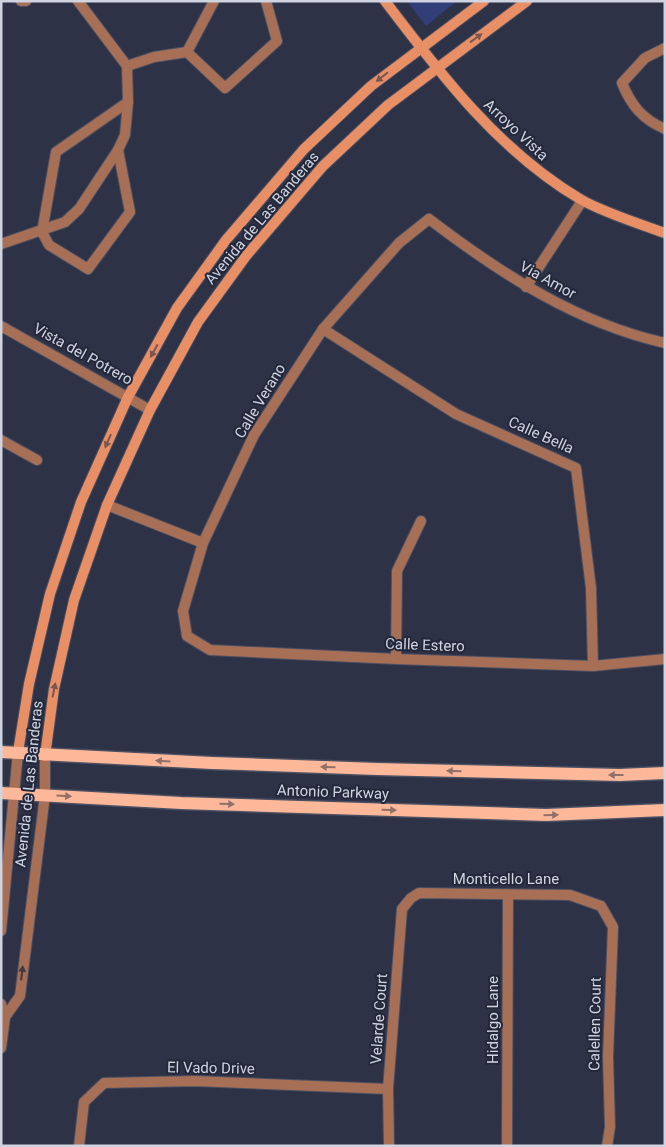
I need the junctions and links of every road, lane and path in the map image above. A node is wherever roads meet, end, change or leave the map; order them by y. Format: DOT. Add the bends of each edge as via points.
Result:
graph roads {
  1 [pos="21,1"];
  2 [pos="26,1"];
  3 [pos="78,1"];
  4 [pos="214,1"];
  5 [pos="266,1"];
  6 [pos="384,1"];
  7 [pos="484,1"];
  8 [pos="527,1"];
  9 [pos="420,47"];
  10 [pos="665,48"];
  11 [pos="187,52"];
  12 [pos="128,66"];
  13 [pos="437,67"];
  14 [pos="128,102"];
  15 [pos="665,129"];
  16 [pos="118,150"];
  17 [pos="582,200"];
  18 [pos="429,219"];
  19 [pos="42,232"];
  20 [pos="665,233"];
  21 [pos="1,244"];
  22 [pos="526,287"];
  23 [pos="1,326"];
  24 [pos="323,329"];
  25 [pos="665,343"];
  26 [pos="128,397"];
  27 [pos="150,410"];
  28 [pos="1,440"];
  29 [pos="37,460"];
  30 [pos="107,505"];
  31 [pos="421,521"];
  32 [pos="203,543"];
  33 [pos="188,636"];
  34 [pos="665,659"];
  35 [pos="396,660"];
  36 [pos="593,666"];
  37 [pos="1,752"];
  38 [pos="18,752"];
  39 [pos="45,756"];
  40 [pos="665,773"];
  41 [pos="16,793"];
  42 [pos="1,794"];
  43 [pos="45,795"];
  44 [pos="665,810"];
  45 [pos="508,895"];
  46 [pos="411,898"];
  47 [pos="601,906"];
  48 [pos="1,931"];
  49 [pos="1,1004"];
  50 [pos="5,1017"];
  51 [pos="1,1048"];
  52 [pos="388,1089"];
  53 [pos="79,1146"];
  54 [pos="389,1146"];
  55 [pos="507,1146"];
  56 [pos="607,1146"];
  1 -- 2 [label="street"];
  3 -- 12 [label="street"];
  4 -- 11 [label="street"];
  5 -- 11 [label="street" via="277,41 226,88"];
  6 -- 9 [label="main road, Arroyo Vista"];
  7 -- 9 [label="main road, Avenida de Las Banderas"];
  13 -- 8 [label="main road, Avenida de Las Banderas, one-way"];
  9 -- 13 [label="main road, Arroyo Vista"];
  9 -- 26 [label="main road, Avenida de Las Banderas, one-way" via="371,86 304,149 226,240 177,308"];
  10 -- 15 [label="street" via="645,58 622,83 631,104"];
  11 -- 12 [label="street"];
  12 -- 14 [label="street"];
  13 -- 17 [label="main road, Arroyo Vista" via="486,126 537,171"];
  13 -- 27 [label="main road, Avenida de Las Banderas" via="388,105 323,166 246,256 198,322"];
  14 -- 16 [label="street" via="125,135"];
  14 -- 19 [label="street" via="56,152"];
  16 -- 19 [label="street" via="79,209 65,222"];
  16 -- 19 [label="street" via="130,212 88,269 49,245"];
  17 -- 20 [label="main road, Arroyo Vista"];
  17 -- 22 [label="street"];
  18 -- 22 [label="street, Via Amor"];
  18 -- 24 [label="street, Calle Verano" via="399,242"];
  19 -- 21 [label="street"];
  22 -- 25 [label="street, Via Amor" via="582,316"];
  23 -- 26 [label="street, Vista del Potrero"];
  24 -- 32 [label="street, Calle Verano" via="254,435"];
  24 -- 36 [label="street, Calle Bella" via="456,414 576,468 591,588"];
  26 -- 27 [label="street, Vista del Potrero"];
  26 -- 38 [label="main road, Avenida de Las Banderas, one-way" via="81,502 50,594 29,684"];
  27 -- 30 [label="main road, Avenida de Las Banderas"];
  28 -- 29 [label="street"];
  30 -- 32 [label="street"];
  39 -- 30 [label="main road, Avenida de Las Banderas, one-way" via="54,689 74,600"];
  31 -- 35 [label="street" via="398,571"];
  32 -- 33 [label="street, Calle Verano" via="183,611"];
  33 -- 35 [label="street, Calle Estero" via="210,650"];
  34 -- 36 [label="street, Calle Estero"];
  35 -- 36 [label="street, Calle Estero"];
  37 -- 38 [label="main road, Antonio Parkway"];
  38 -- 39 [label="main road, Antonio Parkway"];
  38 -- 41 [label="street, Avenida de Las Banderas"];
  40 -- 39 [label="main road, Antonio Parkway, one-way" via="491,772"];
  39 -- 43 [label="street, Avenida de Las Banderas"];
  41 -- 42 [label="main road, Antonio Parkway"];
  41 -- 43 [label="main road, Antonio Parkway"];
  41 -- 48 [label="street, Avenida de Las Banderas"];
  43 -- 44 [label="main road, Antonio Parkway, one-way" via="181,803 546,815"];
  50 -- 43 [label="street, Avenida de Las Banderas, one-way" via="20,996"];
  45 -- 46 [label="street, Monticello Lane" via="419,893"];
  45 -- 47 [label="street, Monticello Lane" via="570,894"];
  45 -- 55 [label="street, Hidalgo Lane"];
  46 -- 52 [label="street, Velarde Court" via="402,909"];
  47 -- 56 [label="street, Calellen Court" via="613,927"];
  49 -- 50 [label="street, Avenida de Las Banderas"];
  50 -- 51 [label="street, Avenida de Las Banderas"];
  52 -- 53 [label="street, El Vado Drive" via="195,1081 104,1083 84,1102"];
  52 -- 54 [label="street, Velarde Court"];
}
